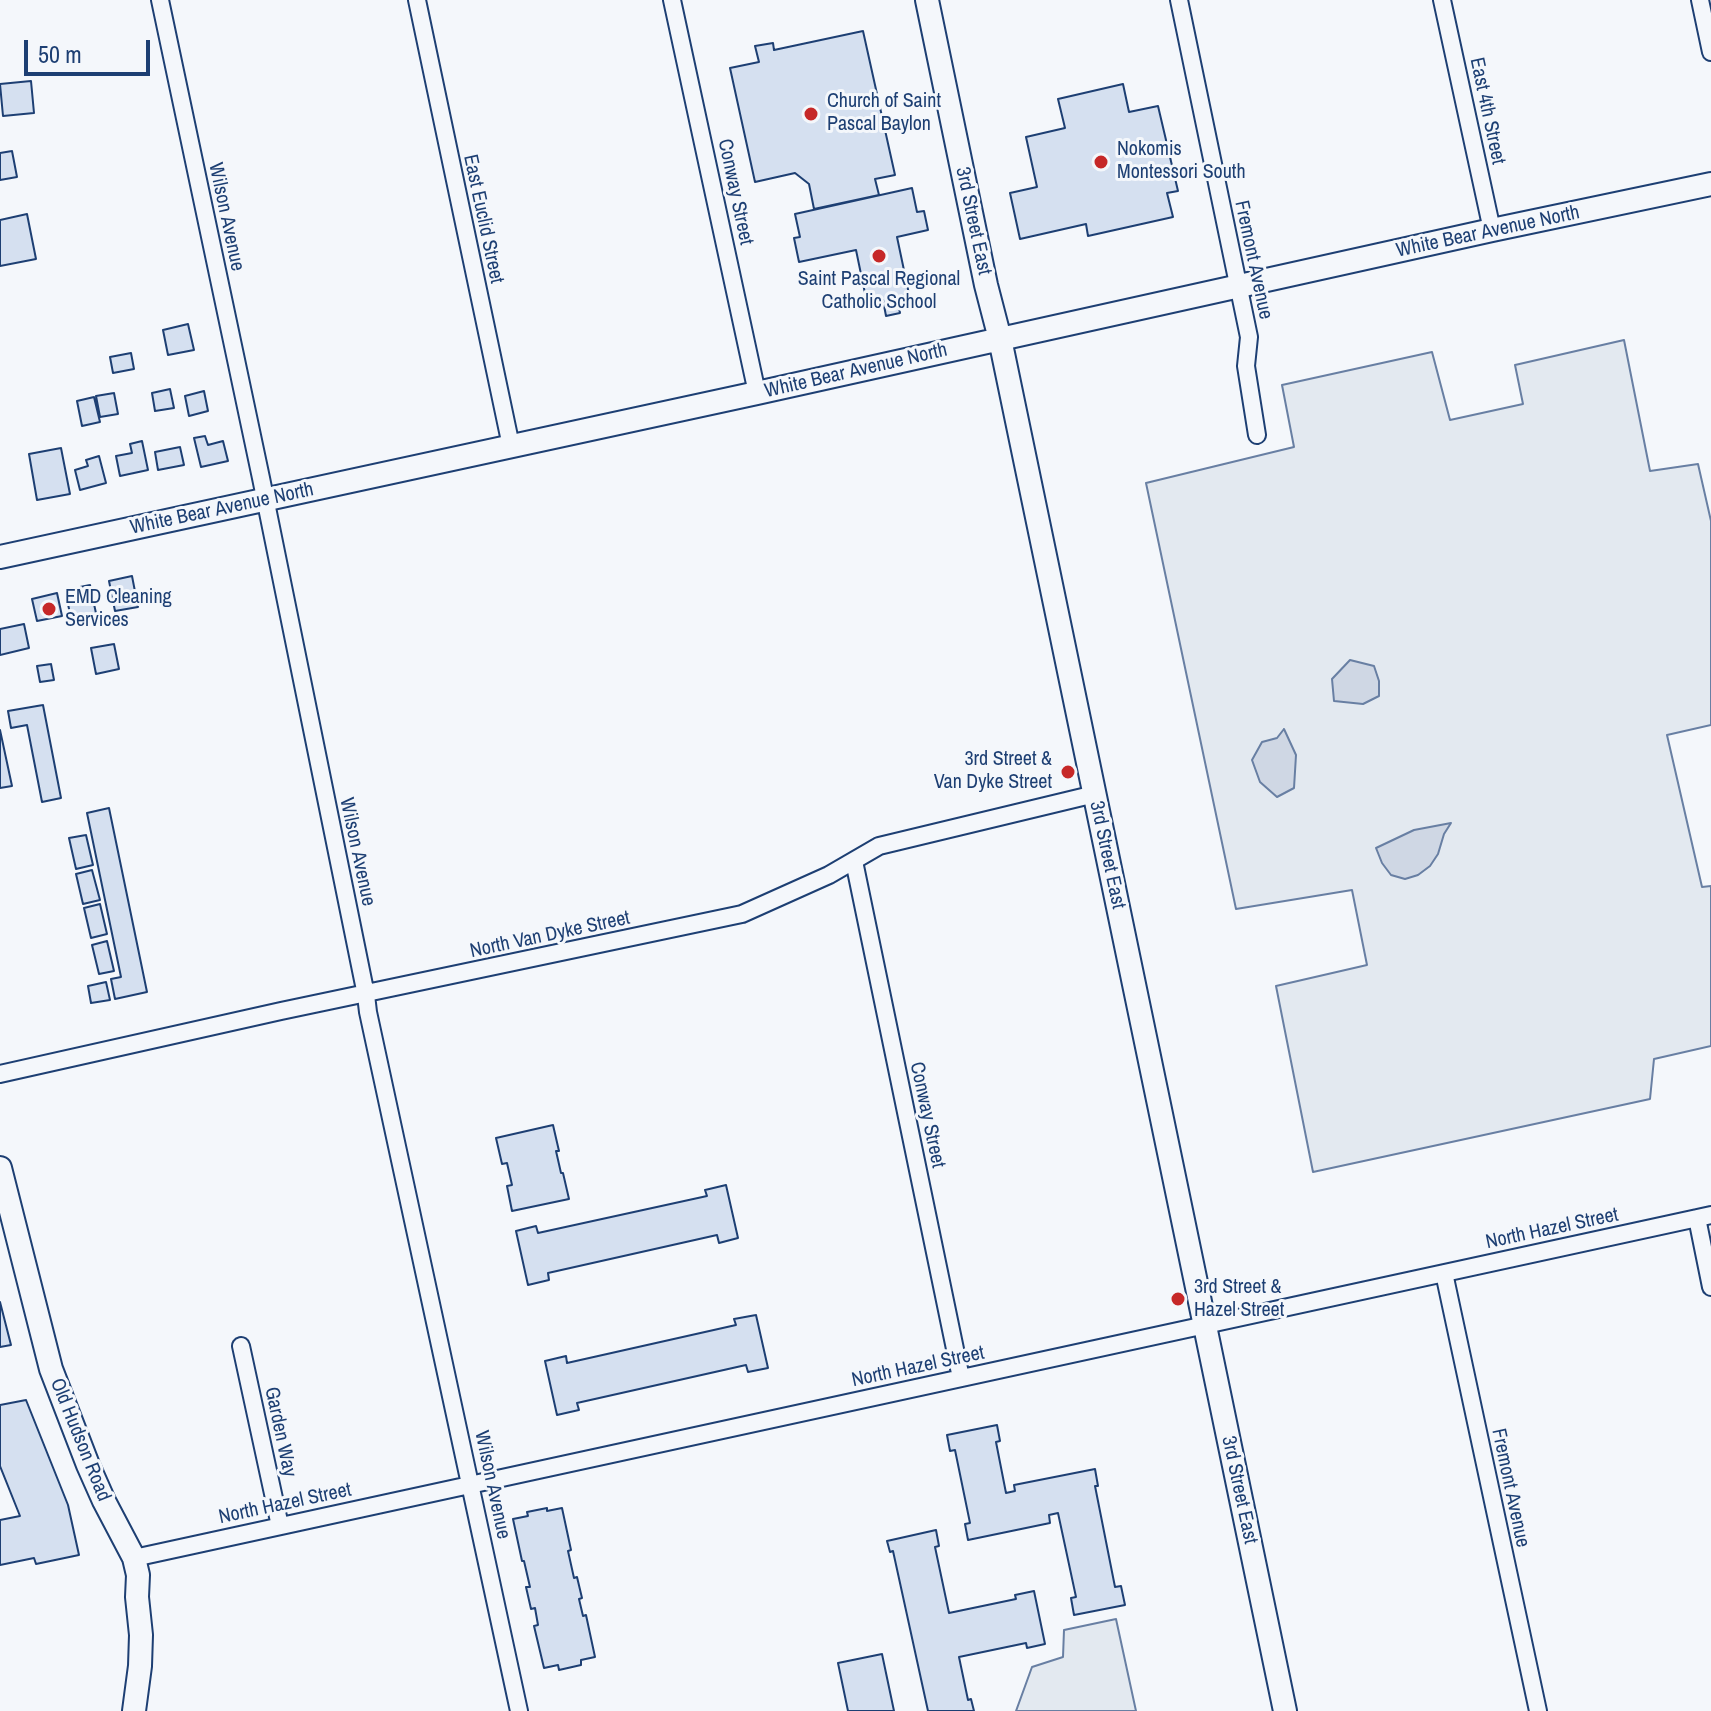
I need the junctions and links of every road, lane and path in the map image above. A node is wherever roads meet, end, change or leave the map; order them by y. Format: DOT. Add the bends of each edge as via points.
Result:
graph roads {
  1 [pos="417,0"];
  2 [pos="672,0"];
  3 [pos="927,0"];
  4 [pos="1179,0"];
  5 [pos="1442,0"];
  6 [pos="1700,0"];
  7 [pos="163,1"];
  8 [pos="1711,52"];
  9 [pos="1711,184"];
  10 [pos="1492,230"];
  11 [pos="1238,287"];
  12 [pos="1000,339"];
  13 [pos="757,393"];
  14 [pos="1257,435"];
  15 [pos="511,446"];
  16 [pos="264,499"];
  17 [pos="0,557"];
  18 [pos="1095,794"];
  19 [pos="854,861"];
  20 [pos="366,995"];
  21 [pos="0,1074"];
  22 [pos="0,1168"];
  23 [pos="1704,1217"];
  24 [pos="1444,1273"];
  25 [pos="1711,1287"];
  26 [pos="1205,1324"];
  27 [pos="241,1346"];
  28 [pos="961,1378"];
  29 [pos="471,1484"];
  30 [pos="280,1526"];
  31 [pos="134,1558"];
  32 [pos="134,1711"];
  33 [pos="519,1711"];
  34 [pos="1285,1711"];
  35 [pos="1538,1711"];
  1 -- 15 [label="street, East Euclid Street"];
  2 -- 13 [label="street, Conway Street"];
  3 -- 12 [label="street, 3rd Street East"];
  4 -- 11 [label="street, Fremont Avenue"];
  5 -- 10 [label="street, East 4th Street"];
  6 -- 8 [label="street"];
  7 -- 16 [label="street, Wilson Avenue"];
  9 -- 10 [label="street, White Bear Avenue North"];
  10 -- 11 [label="street, White Bear Avenue North"];
  11 -- 12 [label="street, White Bear Avenue North"];
  11 -- 14 [label="street, Fremont Avenue" via="1249,337 1246,366"];
  12 -- 13 [label="street, White Bear Avenue North"];
  12 -- 18 [label="street, 3rd Street East"];
  13 -- 15 [label="street, White Bear Avenue North"];
  15 -- 16 [label="street, White Bear Avenue North"];
  16 -- 17 [label="street, White Bear Avenue North"];
  16 -- 20 [label="street, Wilson Avenue"];
  18 -- 19 [label="street, North Van Dyke Street" via="879,846"];
  18 -- 26 [label="street, 3rd Street East"];
  19 -- 20 [label="street, North Van Dyke Street" via="742,914"];
  19 -- 28 [label="street, Conway Street"];
  20 -- 21 [label="street, North Van Dyke Street"];
  20 -- 29 [label="street, Wilson Avenue"];
  22 -- 31 [label="street, Old Hudson Road" via="51,1369 93,1477"];
  23 -- 24 [label="street, North Hazel Street"];
  23 -- 25 [label="street"];
  24 -- 26 [label="street, North Hazel Street"];
  24 -- 35 [label="street, Fremont Avenue"];
  26 -- 28 [label="street, North Hazel Street"];
  26 -- 34 [label="street, 3rd Street East"];
  27 -- 30 [label="street, Garden Way"];
  28 -- 29 [label="street, North Hazel Street"];
  29 -- 30 [label="street, North Hazel Street"];
  29 -- 33 [label="street, Wilson Avenue"];
  30 -- 31 [label="street, North Hazel Street"];
  31 -- 32 [label="street, Old Hudson Road" via="141,1635"];
}
